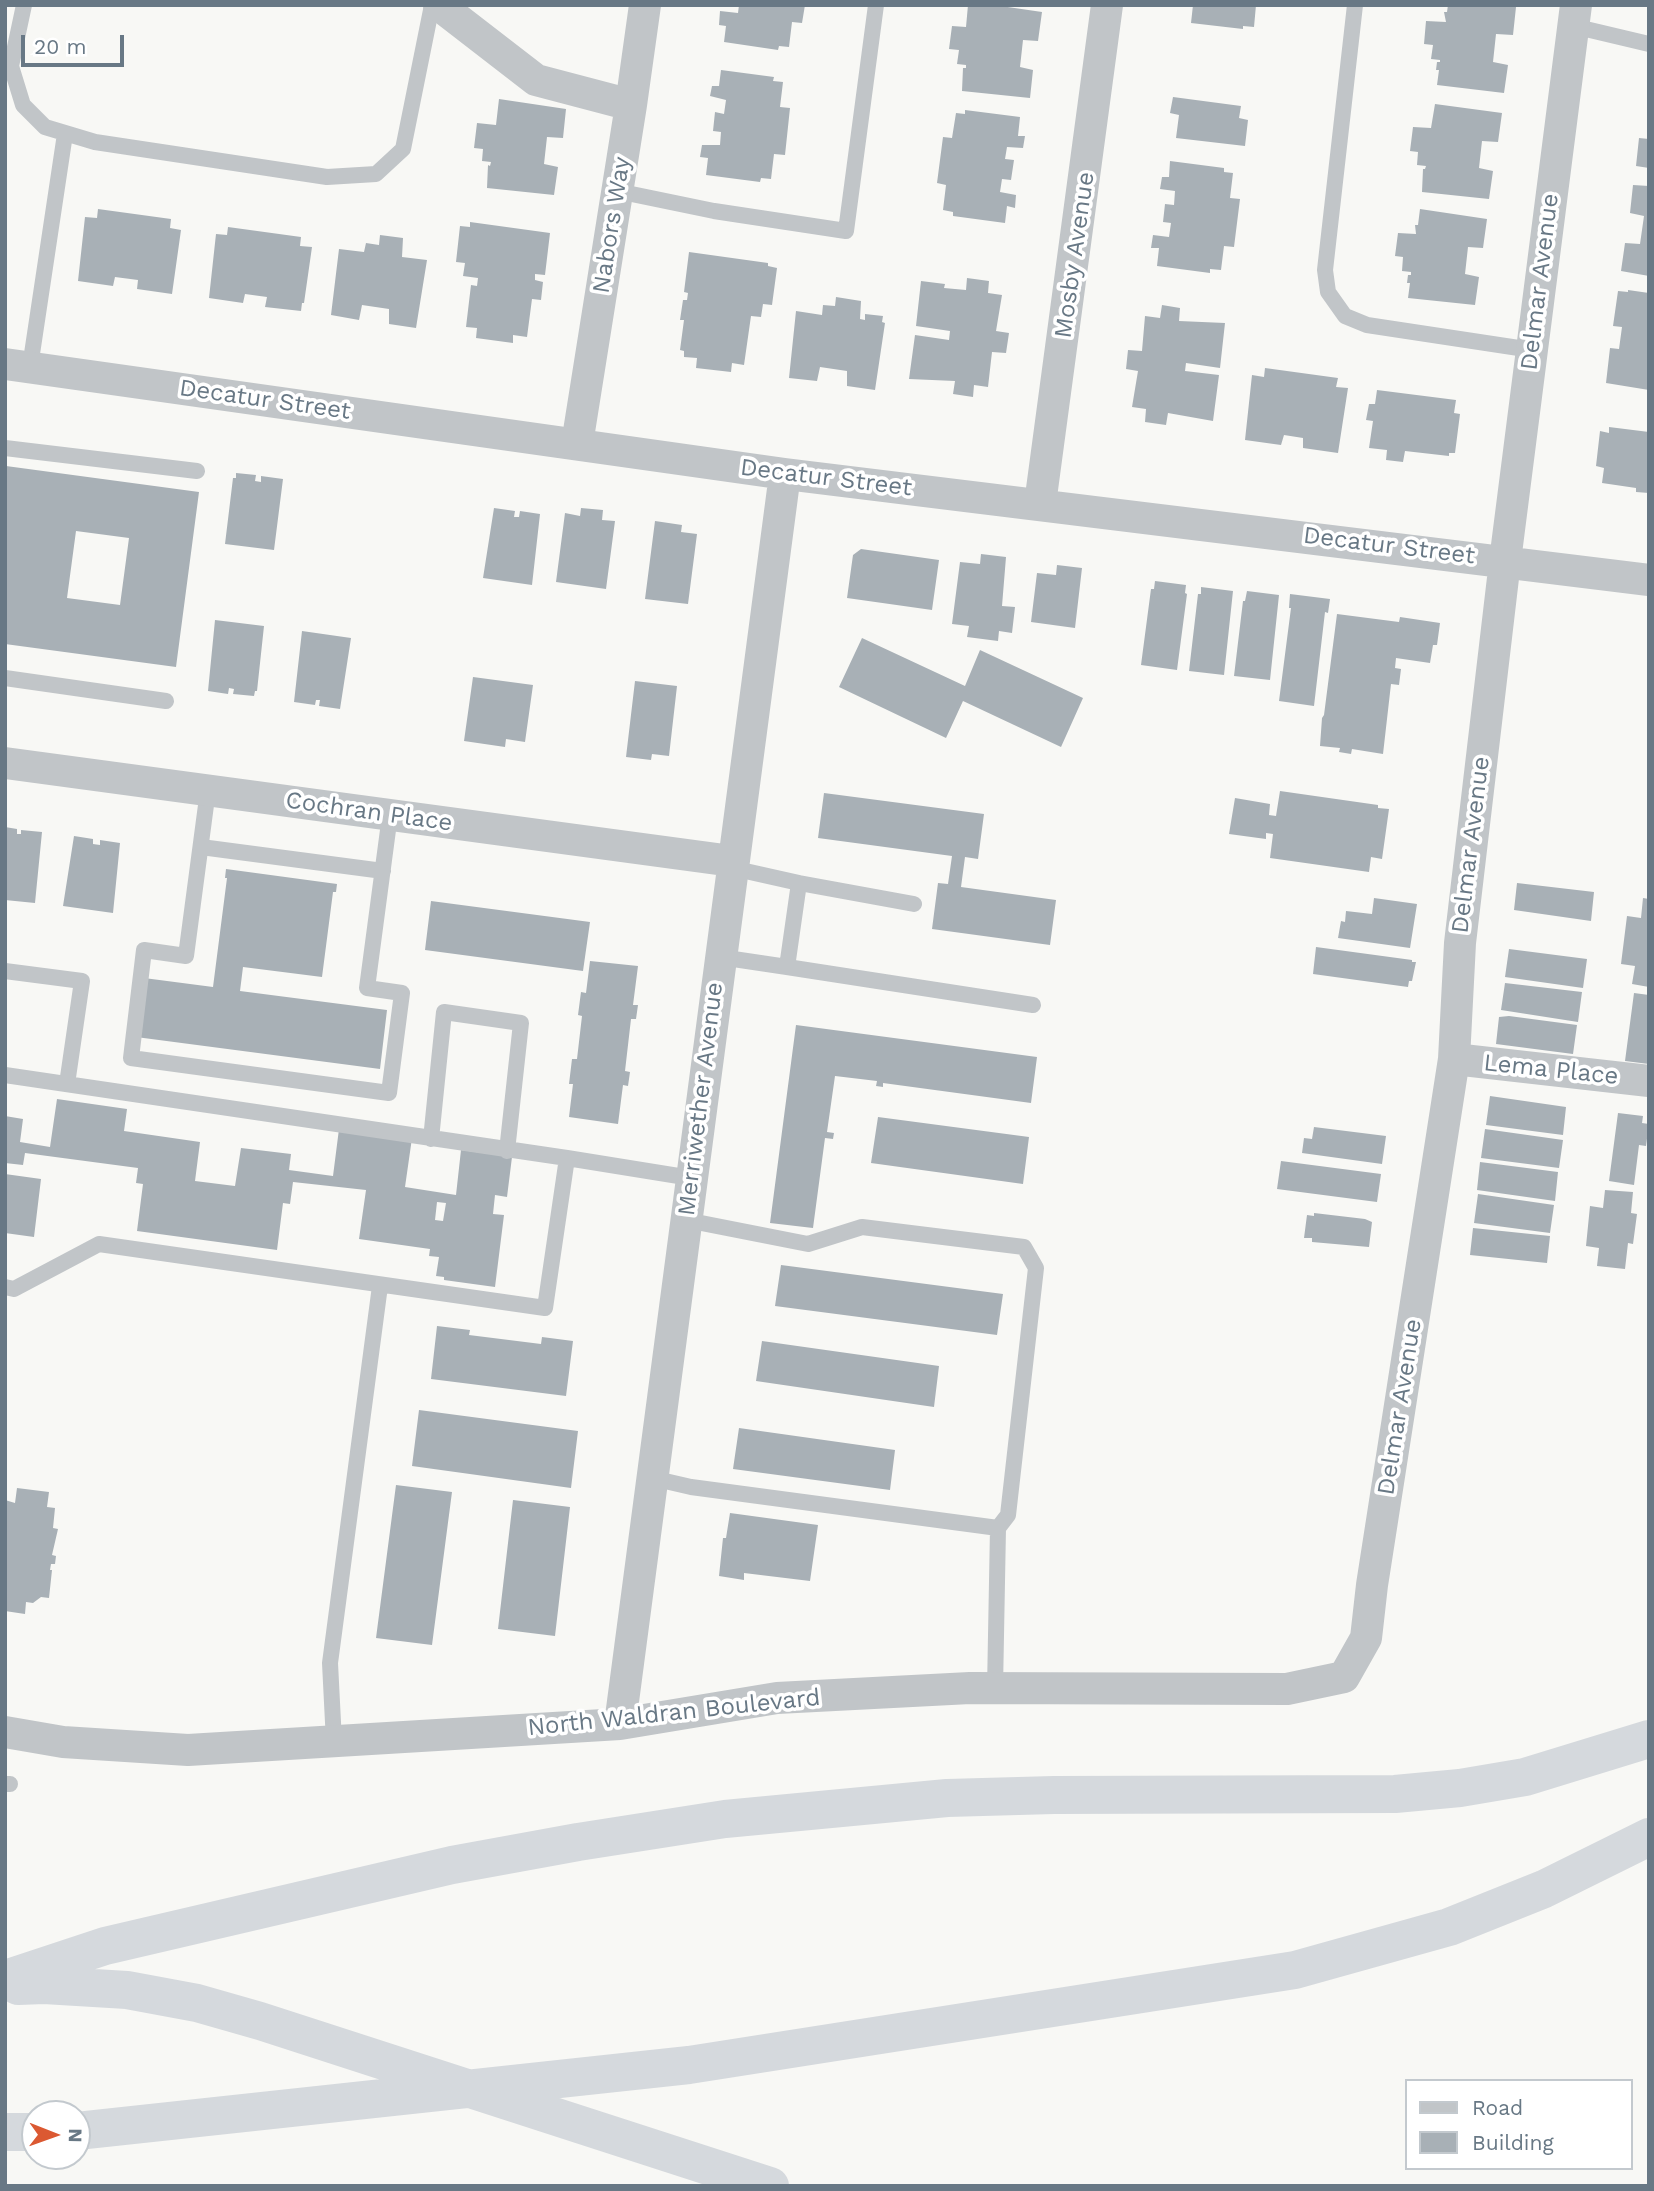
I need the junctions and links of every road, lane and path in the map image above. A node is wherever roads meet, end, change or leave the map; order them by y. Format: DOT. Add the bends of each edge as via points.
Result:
graph roads {
  1 [pos="24,5"];
  2 [pos="432,5"];
  3 [pos="439,5"];
  4 [pos="645,5"];
  5 [pos="876,5"];
  6 [pos="1107,5"];
  7 [pos="1355,5"];
  8 [pos="1574,16"];
  9 [pos="1649,44"];
  10 [pos="631,105"];
  11 [pos="65,134"];
  12 [pos="617,191"];
  13 [pos="1532,350"];
  14 [pos="18,365"];
  15 [pos="577,444"];
  16 [pos="5,448"];
  17 [pos="197,471"];
  18 [pos="785,474"];
  19 [pos="1040,503"];
  20 [pos="1505,561"];
  21 [pos="1649,580"];
  22 [pos="5,678"];
  23 [pos="166,701"];
  24 [pos="5,763"];
  25 [pos="208,790"];
  26 [pos="390,815"];
  27 [pos="201,847"];
  28 [pos="732,864"];
  29 [pos="383,871"];
  30 [pos="799,883"];
  31 [pos="914,904"];
  32 [pos="720,957"];
  33 [pos="788,967"];
  34 [pos="5,971"];
  35 [pos="1033,1005"];
  36 [pos="1454,1059"];
  37 [pos="5,1075"];
  38 [pos="1649,1081"];
  39 [pos="67,1084"];
  40 [pos="431,1139"];
  41 [pos="507,1151"];
  42 [pos="567,1158"];
  43 [pos="691,1178"];
  44 [pos="686,1220"];
  45 [pos="380,1286"];
  46 [pos="5,1287"];
  47 [pos="652,1478"];
  48 [pos="998,1528"];
  49 [pos="1344,1677"];
  50 [pos="995,1689"];
  51 [pos="620,1724"];
  52 [pos="5,1732"];
  53 [pos="1649,1739"];
  54 [pos="334,1742"];
  55 [pos="1649,1837"];
  56 [pos="5,1979"];
  57 [pos="5,1986"];
  58 [pos="91,2130"];
  59 [pos="770,2186"];
  1 -- 11 [label="lane" via="11,66 23,105 45,127"];
  2 -- 11 [label="lane" via="403,149 376,174 327,177"];
  3 -- 10 [label="street" via="537,80"];
  4 -- 10 [label="street, Nabors Way"];
  5 -- 12 [label="lane" via="846,231"];
  6 -- 19 [label="street, Mosby Avenue"];
  7 -- 13 [label="lane" via="1325,270 1328,292 1345,316 1367,326"];
  8 -- 9 [label="lane"];
  8 -- 13 [label="street, Delmar Avenue"];
  10 -- 12 [label="street, Nabors Way"];
  11 -- 14 [label="lane"];
  12 -- 15 [label="street, Nabors Way"];
  13 -- 20 [label="street, Delmar Avenue"];
  14 -- 15 [label="street, Decatur Street"];
  15 -- 18 [label="street, Decatur Street"];
  16 -- 17 [label="lane"];
  18 -- 19 [label="street, Decatur Street"];
  18 -- 28 [label="street, Merriwether Avenue"];
  19 -- 20 [label="street, Decatur Street"];
  20 -- 21 [label="street, Decatur Street"];
  20 -- 36 [label="street, Delmar Avenue" via="1460,943"];
  22 -- 23 [label="lane"];
  24 -- 25 [label="street, Cochran Place"];
  25 -- 26 [label="street, Cochran Place"];
  25 -- 27 [label="lane"];
  26 -- 28 [label="street, Cochran Place"];
  26 -- 29 [label="lane"];
  27 -- 29 [label="lane"];
  27 -- 29 [label="lane" via="186,956 144,950 131,1058 389,1093 402,993 368,988"];
  28 -- 30 [label="lane"];
  28 -- 32 [label="street, Merriwether Avenue"];
  30 -- 31 [label="lane"];
  30 -- 33 [label="lane"];
  32 -- 33 [label="lane"];
  32 -- 43 [label="street, Merriwether Avenue"];
  33 -- 35 [label="lane"];
  34 -- 39 [label="lane" via="82,981"];
  36 -- 38 [label="street, Lema Place"];
  36 -- 49 [label="street, Delmar Avenue" via="1366,1638"];
  37 -- 39 [label="lane"];
  39 -- 40 [label="lane"];
  40 -- 41 [label="lane"];
  40 -- 41 [label="lane" via="444,1012 521,1023"];
  41 -- 42 [label="lane"];
  42 -- 43 [label="lane"];
  42 -- 45 [label="lane" via="545,1308"];
  43 -- 44 [label="street, Merriwether Avenue"];
  44 -- 47 [label="street, Merriwether Avenue"];
  44 -- 48 [label="lane" via="808,1244 862,1227 1024,1247 1036,1268 1008,1514"];
  45 -- 46 [label="lane" via="99,1244 14,1289"];
  45 -- 54 [label="lane" via="330,1663"];
  47 -- 48 [label="lane" via="691,1488"];
  47 -- 51 [label="street, Merriwether Avenue"];
  48 -- 50 [label="lane"];
  49 -- 50 [label="street, North Waldran Boulevard" via="1287,1689"];
  50 -- 51 [label="street, North Waldran Boulevard" via="777,1698"];
  51 -- 54 [label="street, North Waldran Boulevard"];
  52 -- 54 [label="street, North Waldran Boulevard" via="63,1742 188,1750"];
  53 -- 56 [label="highway" via="1525,1777 1395,1794 947,1798 713,1821 452,1865 105,1946"];
  55 -- 58 [label="highway" via="1544,1889 1449,1927 1295,1970 689,2064"];
  57 -- 59 [label="highway" via="127,1990 197,2003"];
}
